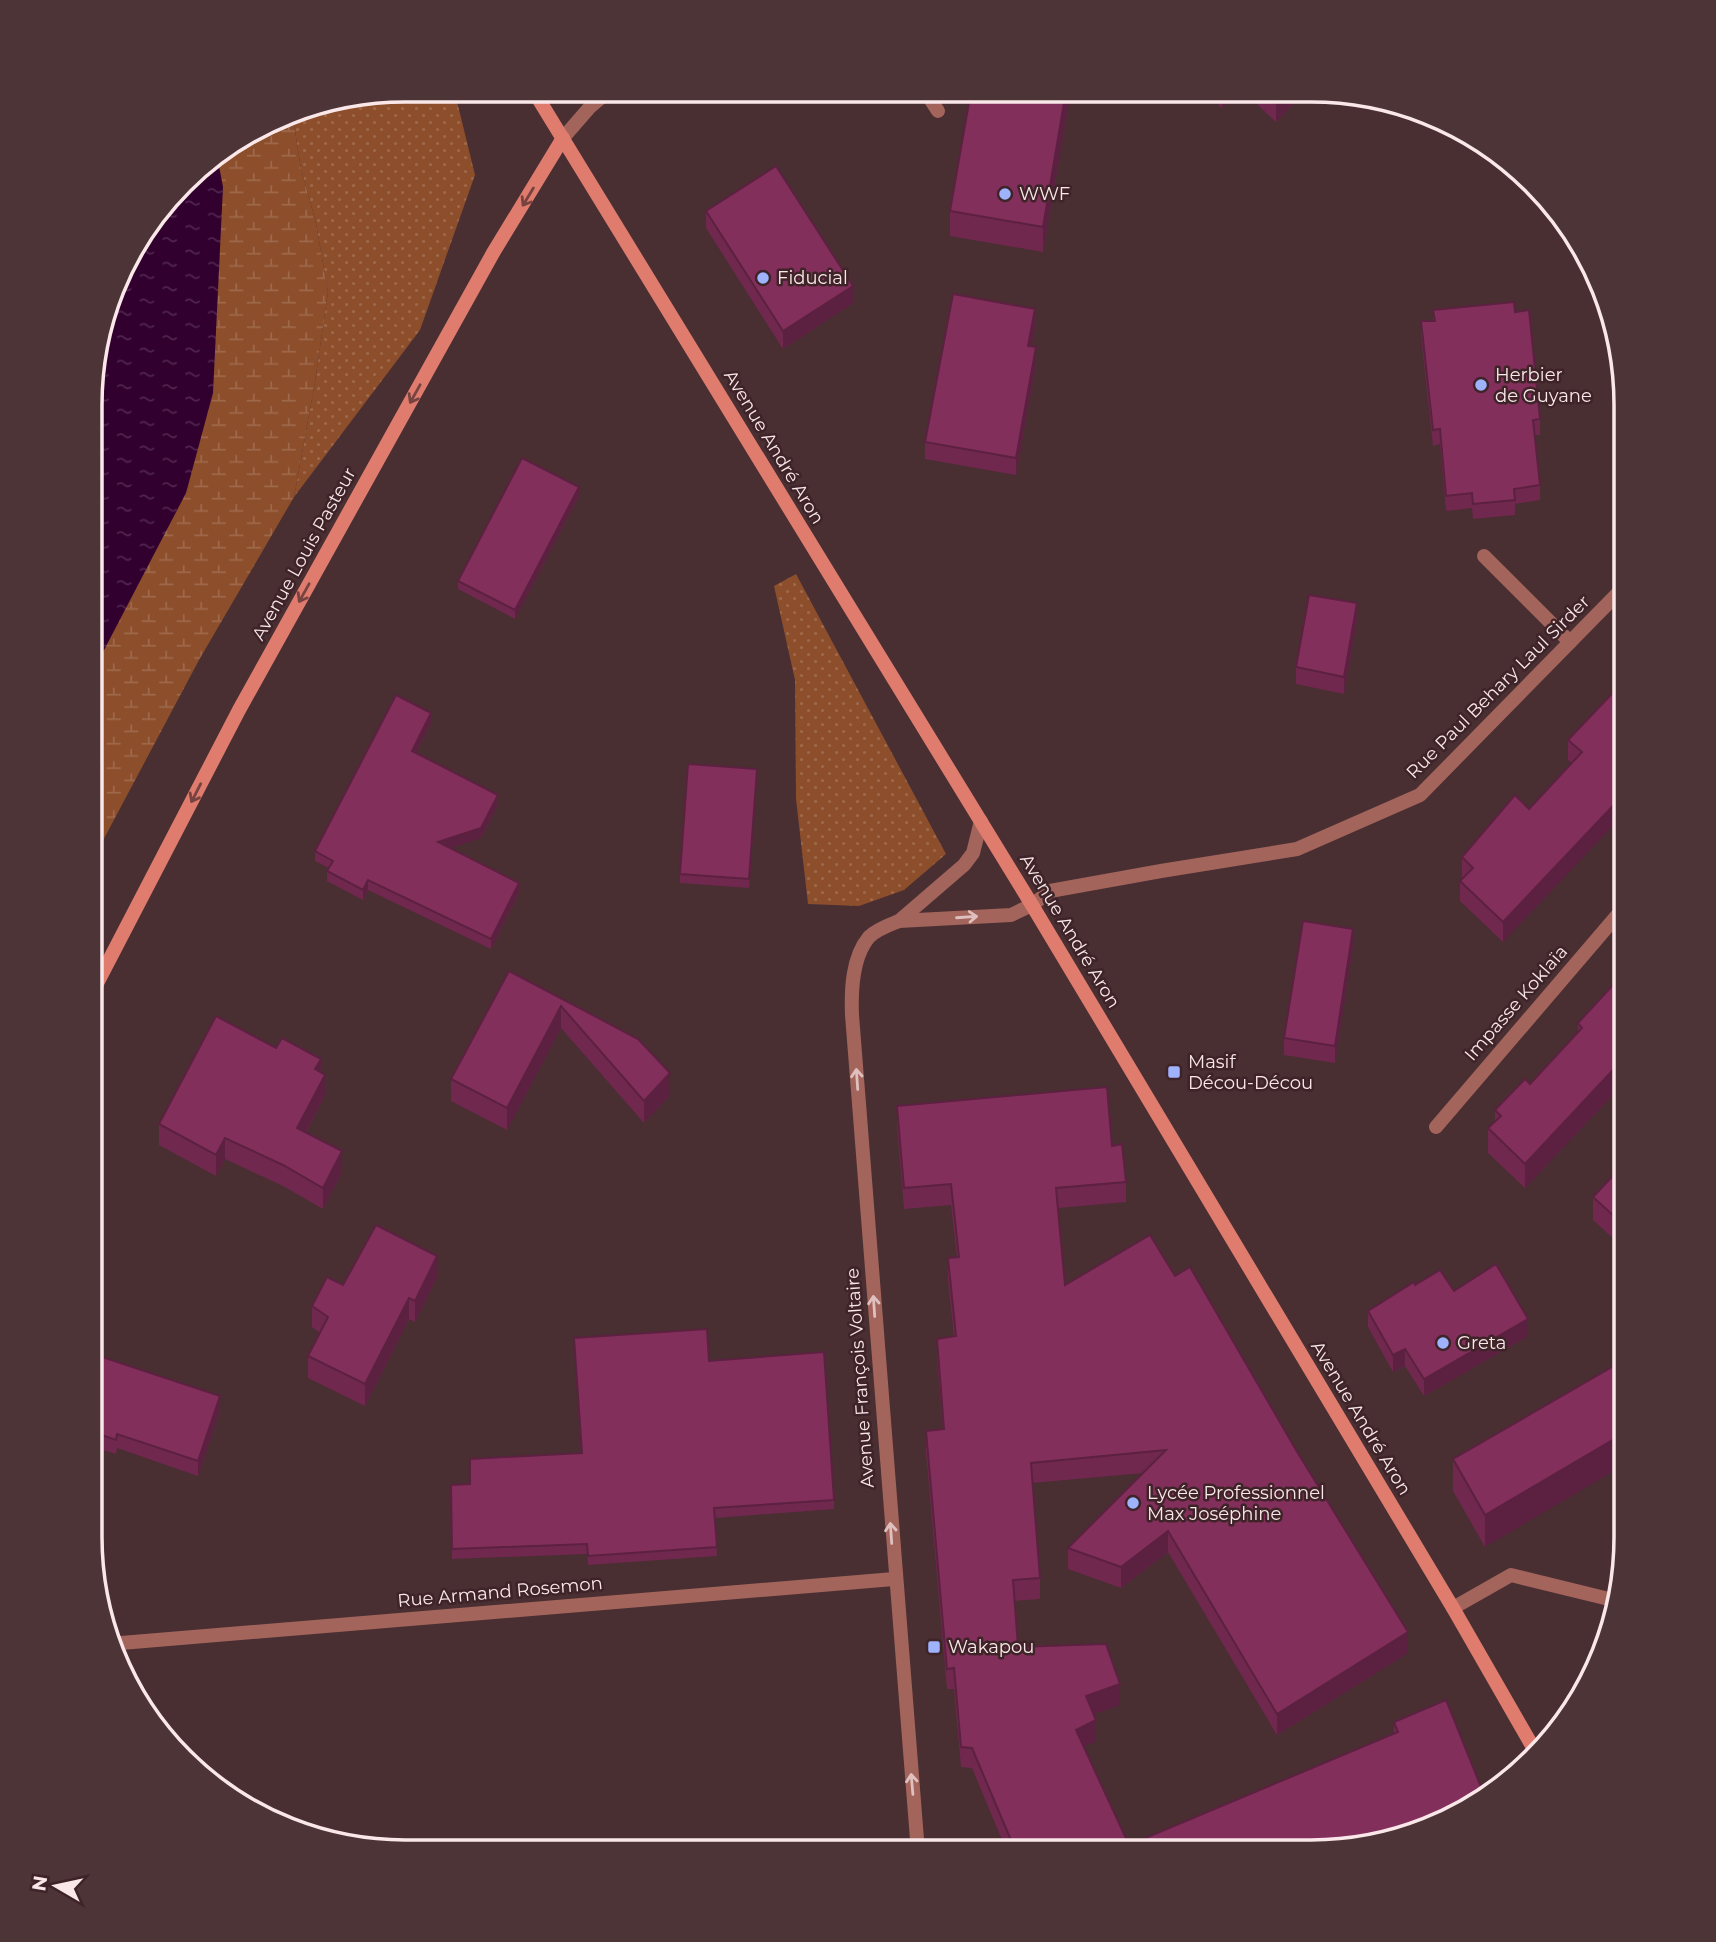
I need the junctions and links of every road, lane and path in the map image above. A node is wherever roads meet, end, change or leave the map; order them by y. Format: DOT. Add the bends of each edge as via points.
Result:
graph roads {
  1 [pos="540,102"];
  2 [pos="596,102"];
  3 [pos="932,102"];
  4 [pos="938,111"];
  5 [pos="563,138"];
  6 [pos="1484,556"];
  7 [pos="1614,597"];
  8 [pos="1570,642"];
  9 [pos="981,821"];
  10 [pos="1032,905"];
  11 [pos="1614,919"];
  12 [pos="900,921"];
  13 [pos="102,974"];
  14 [pos="1436,1127"];
  15 [pos="894,1578"];
  16 [pos="1609,1599"];
  17 [pos="1453,1608"];
  18 [pos="121,1643"];
  19 [pos="1532,1745"];
  20 [pos="917,1840"];
  1 -- 5 [label="main road, Avenue André Aron"];
  2 -- 5 [label="street"];
  3 -- 4 [label="street"];
  5 -- 9 [label="main road, Avenue André Aron"];
  5 -- 13 [label="main road, Avenue Louis Pasteur, one-way" via="493,253 246,698"];
  6 -- 8 [label="street"];
  7 -- 8 [label="street, Rue Paul Behary Laul Sirder"];
  8 -- 10 [label="street, Rue Paul Behary Laul Sirder" via="1420,795 1297,849 1049,891"];
  9 -- 10 [label="main road, Avenue André Aron"];
  9 -- 12 [label="street, Avenue François Voltaire" via="973,853 964,865"];
  12 -- 10 [label="street, Avenue François Voltaire, one-way" via="1011,915"];
  10 -- 17 [label="main road, Avenue André Aron"];
  11 -- 14 [label="street, Impasse Koklaïa"];
  15 -- 12 [label="street, Avenue François Voltaire, one-way" via="851,1000 853,977 869,938"];
  15 -- 18 [label="street, Rue Armand Rosemon"];
  20 -- 15 [label="street, Avenue François Voltaire, one-way"];
  16 -- 17 [label="street" via="1511,1575"];
  17 -- 19 [label="main road, Avenue André Aron"];
}
